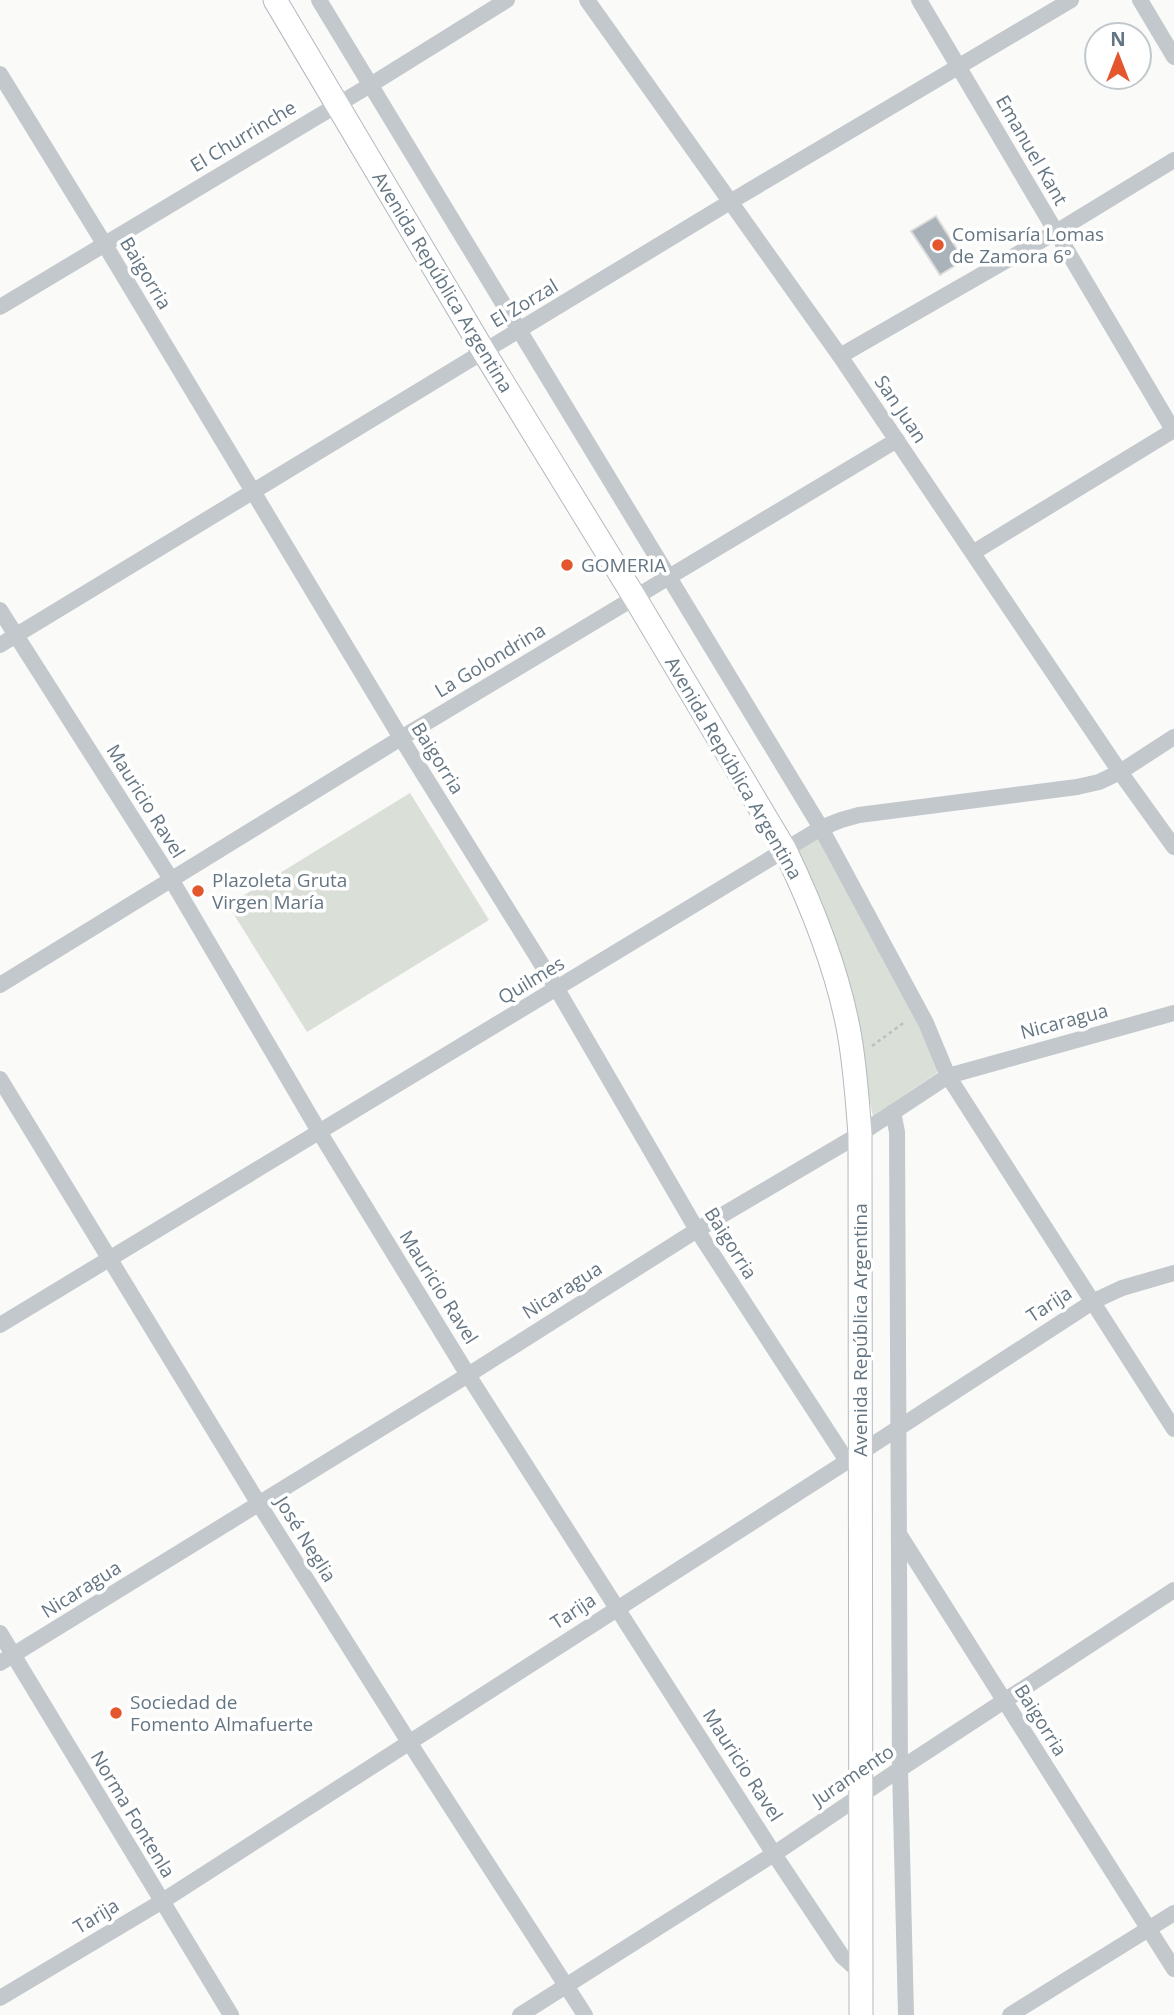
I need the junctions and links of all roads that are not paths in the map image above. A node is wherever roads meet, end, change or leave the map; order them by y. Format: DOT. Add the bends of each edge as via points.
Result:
graph roads {
  1 [pos="275,0"];
  2 [pos="319,0"];
  3 [pos="507,0"];
  4 [pos="587,0"];
  5 [pos="919,0"];
  6 [pos="1071,0"];
  7 [pos="1140,0"];
  8 [pos="1174,57"];
  9 [pos="959,67"];
  10 [pos="0,74"];
  11 [pos="372,84"];
  12 [pos="337,104"];
  13 [pos="1174,160"];
  14 [pos="730,202"];
  15 [pos="1056,232"];
  16 [pos="105,244"];
  17 [pos="0,307"];
  18 [pos="518,330"];
  19 [pos="484,352"];
  20 [pos="840,356"];
  21 [pos="1173,430"];
  22 [pos="897,440"];
  23 [pos="253,493"];
  24 [pos="974,552"];
  25 [pos="668,578"];
  26 [pos="635,598"];
  27 [pos="0,610"];
  28 [pos="16,635"];
  29 [pos="0,645"];
  30 [pos="1174,737"];
  31 [pos="401,738"];
  32 [pos="1120,772"];
  33 [pos="821,828"];
  34 [pos="1174,847"];
  35 [pos="785,850"];
  36 [pos="171,879"];
  37 [pos="0,985"];
  38 [pos="556,989"];
  39 [pos="1174,1013"];
  40 [pos="948,1076"];
  41 [pos="0,1079"];
  42 [pos="893,1112"];
  43 [pos="320,1133"];
  44 [pos="860,1134"];
  45 [pos="697,1230"];
  46 [pos="109,1259"];
  47 [pos="1174,1273"];
  48 [pos="1094,1301"];
  49 [pos="0,1325"];
  50 [pos="468,1375"];
  51 [pos="898,1428"];
  52 [pos="1174,1429"];
  53 [pos="854,1457"];
  54 [pos="259,1504"];
  55 [pos="898,1532"];
  56 [pos="1174,1590"];
  57 [pos="617,1608"];
  58 [pos="0,1633"];
  59 [pos="7,1659"];
  60 [pos="1004,1702"];
  61 [pos="409,1742"];
  62 [pos="900,1769"];
  63 [pos="860,1796"];
  64 [pos="774,1854"];
  65 [pos="161,1902"];
  66 [pos="1174,1913"];
  67 [pos="1149,1929"];
  68 [pos="1174,1969"];
  69 [pos="861,1973"];
  70 [pos="567,1986"];
  71 [pos="0,1998"];
  72 [pos="231,2015"];
  73 [pos="520,2015"];
  74 [pos="585,2015"];
  75 [pos="861,2015"];
  76 [pos="906,2015"];
  77 [pos="1010,2015"];
  1 -- 12 [label="main road, Avenida República Argentina"];
  2 -- 11 [label="street, Avenida República Argentina"];
  3 -- 11 [label="street, El Churrinche"];
  4 -- 14 [label="street, San Juan"];
  5 -- 9 [label="street, Emanuel Kant"];
  6 -- 9 [label="street, El Zorzal"];
  7 -- 8 [label="street"];
  9 -- 14 [label="street, El Zorzal"];
  9 -- 15 [label="street, Emanuel Kant"];
  10 -- 16 [label="street, Baigorria"];
  11 -- 12 [label="street, El Churrinche"];
  11 -- 18 [label="street, Avenida República Argentina"];
  12 -- 16 [label="street, El Churrinche"];
  12 -- 19 [label="main road, Avenida República Argentina"];
  13 -- 15 [label="street"];
  14 -- 18 [label="street, El Zorzal"];
  14 -- 20 [label="street, San Juan"];
  15 -- 20 [label="street"];
  15 -- 21 [label="street, Emanuel Kant"];
  16 -- 17 [label="street, El Churrinche"];
  16 -- 23 [label="street, Baigorria"];
  18 -- 19 [label="street, El Zorzal"];
  18 -- 25 [label="street, Avenida República Argentina"];
  19 -- 23 [label="street, El Zorzal"];
  19 -- 26 [label="main road, Avenida República Argentina"];
  20 -- 22 [label="street, San Juan"];
  21 -- 24 [label="street"];
  22 -- 24 [label="street, San Juan"];
  22 -- 25 [label="street, La Golondrina"];
  23 -- 28 [label="street, El Zorzal"];
  23 -- 31 [label="street, Baigorria"];
  24 -- 32 [label="street, San Juan"];
  25 -- 26 [label="street, La Golondrina"];
  25 -- 33 [label="street, Avenida República Argentina"];
  26 -- 31 [label="street, La Golondrina"];
  26 -- 35 [label="main road, Avenida República Argentina"];
  27 -- 28 [label="street, Mauricio Ravel"];
  28 -- 29 [label="street, El Zorzal"];
  28 -- 36 [label="street, Mauricio Ravel"];
  30 -- 32 [label="street, Quilmes"];
  31 -- 36 [label="street, La Golondrina"];
  31 -- 38 [label="street, Baigorria"];
  32 -- 33 [label="street, Quilmes" via="1077,786 859,815"];
  32 -- 34 [label="street, San Juan"];
  33 -- 35 [label="street, Quilmes"];
  33 -- 40 [label="street, Avenida República Argentina" via="926,1023"];
  35 -- 38 [label="street, Quilmes"];
  35 -- 44 [label="main road, Avenida República Argentina" via="818,928 848,1026"];
  36 -- 37 [label="street, La Golondrina"];
  36 -- 43 [label="street, Mauricio Ravel"];
  38 -- 43 [label="street, Quilmes"];
  38 -- 45 [label="street, Baigorria"];
  39 -- 40 [label="street, Nicaragua"];
  40 -- 42 [label="street, Nicaragua"];
  40 -- 48 [label="street, Avenida República Argentina"];
  41 -- 46 [label="street, José Neglia"];
  42 -- 44 [label="street, Nicaragua"];
  42 -- 51 [label="street, Avenida República Argentina" via="897,1132"];
  43 -- 46 [label="street, Quilmes"];
  43 -- 50 [label="street, Mauricio Ravel"];
  44 -- 45 [label="street, Nicaragua"];
  44 -- 53 [label="main road, Avenida República Argentina"];
  45 -- 50 [label="street, Nicaragua"];
  45 -- 53 [label="street, Baigorria"];
  46 -- 49 [label="street, Quilmes"];
  46 -- 54 [label="street, José Neglia"];
  47 -- 48 [label="street, Tarija"];
  48 -- 51 [label="street, Tarija"];
  48 -- 52 [label="street, Avenida República Argentina"];
  50 -- 54 [label="street, Nicaragua"];
  50 -- 57 [label="street, Mauricio Ravel"];
  51 -- 53 [label="street, Tarija"];
  51 -- 55 [label="street, Avenida República Argentina"];
  53 -- 57 [label="street, Tarija"];
  53 -- 63 [label="main road, Avenida República Argentina"];
  54 -- 59 [label="street, Nicaragua"];
  54 -- 61 [label="street, José Neglia"];
  55 -- 60 [label="street, Baigorria"];
  55 -- 62 [label="street, Avenida República Argentina"];
  56 -- 60 [label="street, Juramento"];
  57 -- 61 [label="street, Tarija"];
  57 -- 64 [label="street, Mauricio Ravel"];
  58 -- 59 [label="street, Norma Fontenla"];
  59 -- 65 [label="street, Norma Fontenla"];
  60 -- 62 [label="street, Juramento"];
  60 -- 67 [label="street, Baigorria"];
  61 -- 65 [label="street, Tarija"];
  61 -- 70 [label="street, José Neglia"];
  62 -- 63 [label="street, Juramento"];
  62 -- 76 [label="street, Avenida República Argentina"];
  63 -- 64 [label="street, Juramento"];
  63 -- 69 [label="main road, Avenida República Argentina"];
  64 -- 69 [label="street, Mauricio Ravel" via="842,1956"];
  64 -- 70 [label="street, Juramento"];
  65 -- 71 [label="street, Tarija"];
  65 -- 72 [label="street, Norma Fontenla"];
  66 -- 67 [label="street"];
  67 -- 68 [label="street, Baigorria"];
  67 -- 77 [label="street"];
  69 -- 75 [label="main road, Avenida República Argentina"];
  70 -- 73 [label="street, Juramento"];
  70 -- 74 [label="street, José Neglia"];
}
